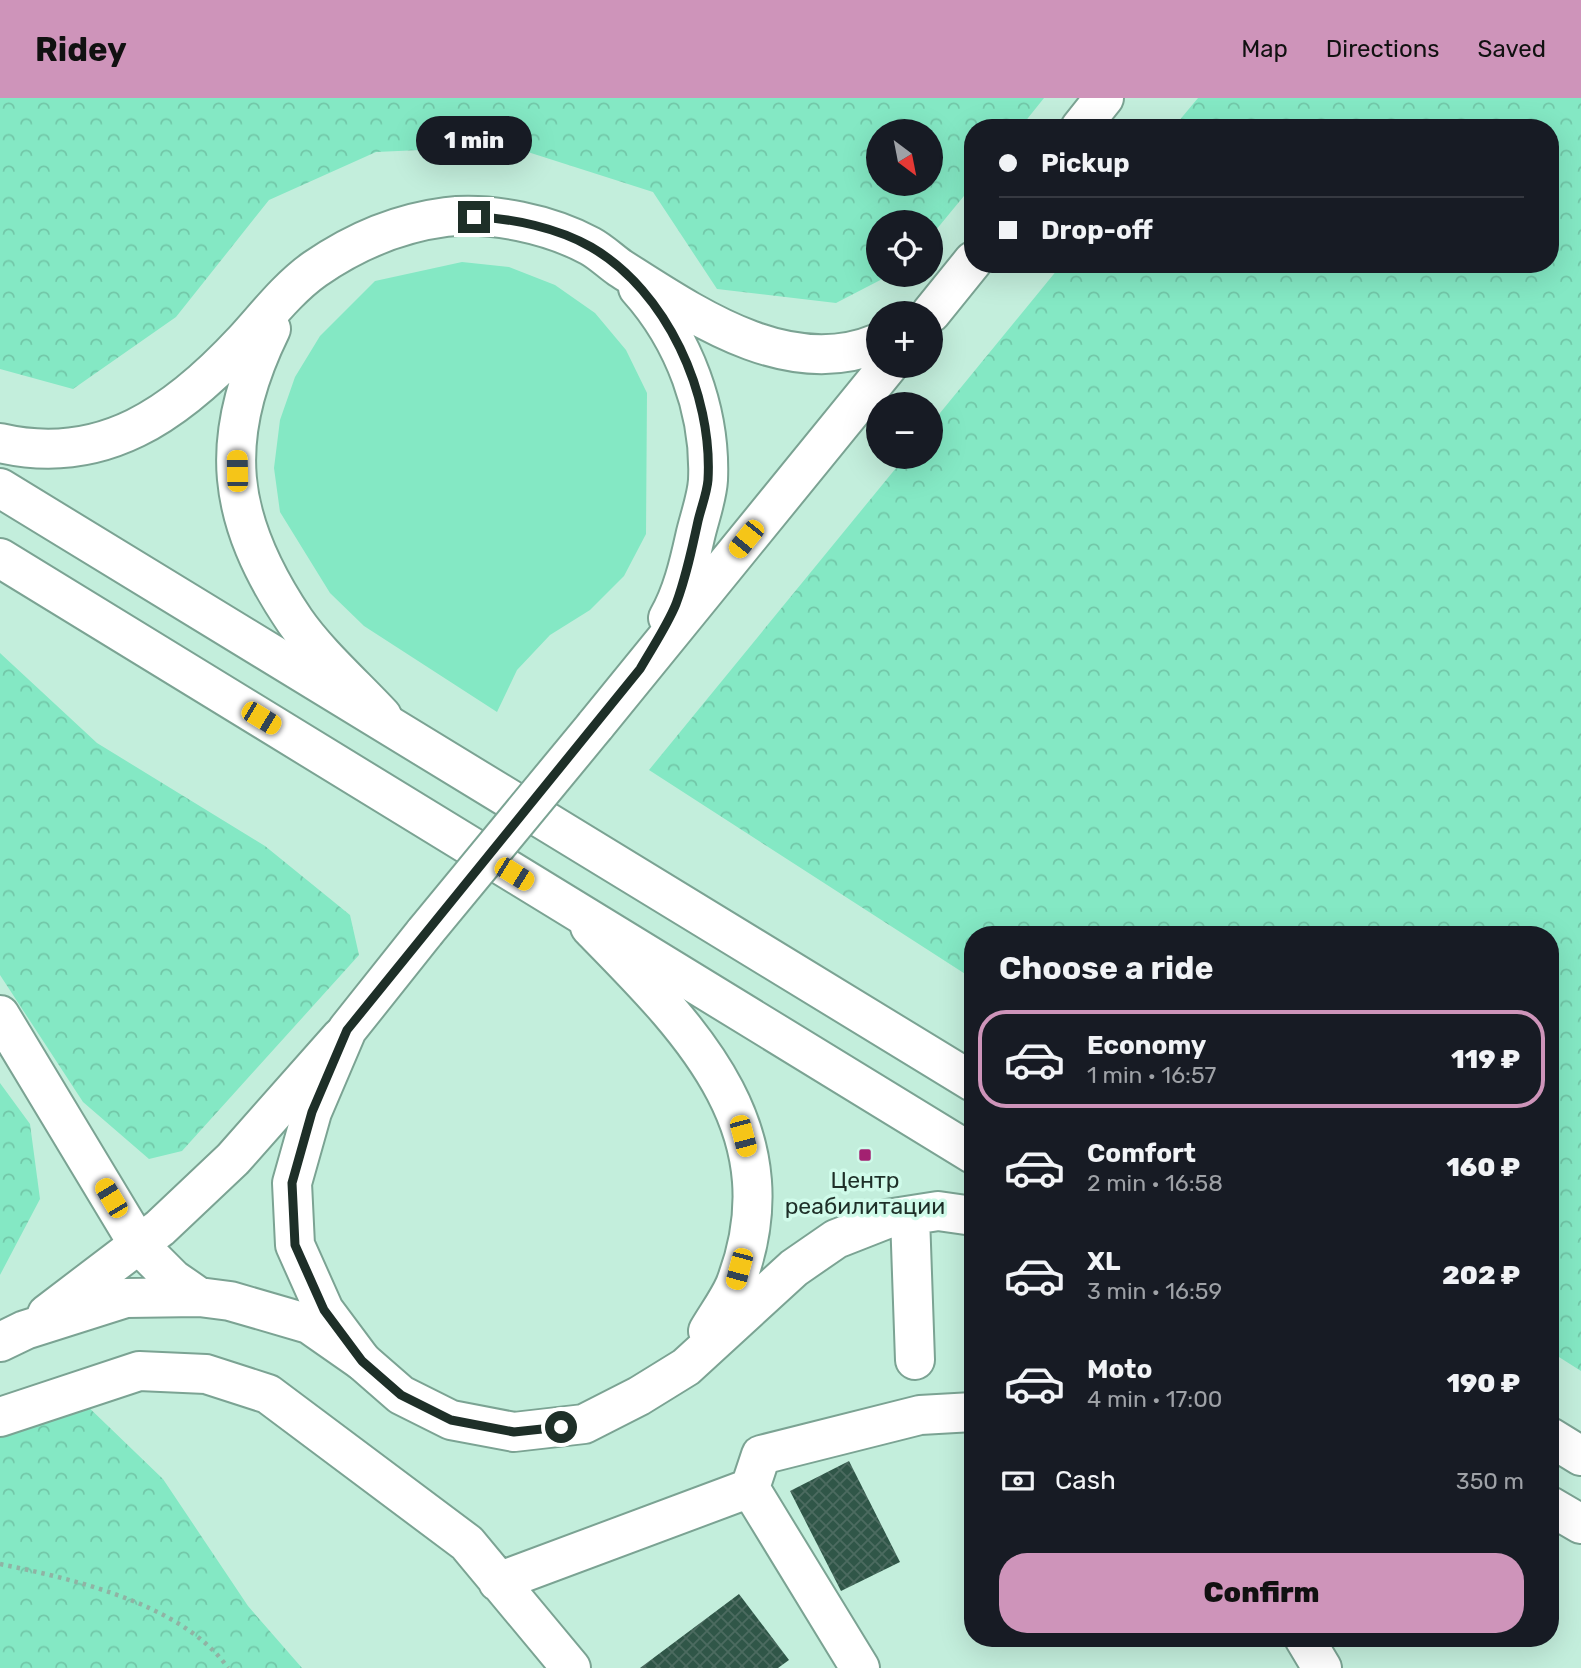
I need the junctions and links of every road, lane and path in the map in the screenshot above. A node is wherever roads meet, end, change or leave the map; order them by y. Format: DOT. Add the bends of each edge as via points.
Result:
graph roads {
  1 [pos="1104,98"];
  2 [pos="1087,119"];
  3 [pos="618,266"];
  4 [pos="964,272"];
  5 [pos="288,294"];
  6 [pos="941,301"];
  7 [pos="866,346"];
  8 [pos="878,378"];
  9 [pos="0,443"];
  10 [pos="0,488"];
  11 [pos="0,558"];
  12 [pos="640,669"];
  13 [pos="388,722"];
  14 [pos="573,911"];
  15 [pos="0,1015"];
  16 [pos="347,1030"];
  17 [pos="964,1076"];
  18 [pos="964,1149"];
  19 [pos="964,1215"];
  20 [pos="910,1216"];
  21 [pos="138,1244"];
  22 [pos="199,1297"];
  23 [pos="13,1336"];
  24 [pos="915,1360"];
  25 [pos="362,1361"];
  26 [pos="687,1367"];
  27 [pos="964,1413"];
  28 [pos="0,1417"];
  29 [pos="1559,1443"];
  30 [pos="1581,1456"];
  31 [pos="750,1488"];
  32 [pos="1559,1511"];
  33 [pos="1581,1524"];
  34 [pos="0,1564"];
  35 [pos="498,1582"];
  36 [pos="1309,1647"];
  37 [pos="228,1668"];
  38 [pos="571,1668"];
  39 [pos="860,1668"];
  40 [pos="1322,1668"];
  1 -- 2 [label="main road"];
  3 -- 5 [label="main road" via="590,246 552,231 500,218 448,217 399,226 358,244 314,270"];
  3 -- 7 [label="main road" via="690,311 755,341 790,352 839,354"];
  3 -- 12 [label="main road" via="667,325 693,379 706,431 708,481 691,555 675,606"];
  4 -- 6 [label="main road"];
  5 -- 9 [label="main road" via="225,362 184,398 125,436 65,451"];
  5 -- 13 [label="main road" via="251,370 236,428 237,493 254,549 296,622"];
  8 -- 12 [label="main road"];
  10 -- 13 [label="main road"];
  11 -- 14 [label="main road"];
  12 -- 16 [label="main road, bridge"];
  13 -- 17 [label="main road"];
  14 -- 18 [label="main road"];
  14 -- 26 [label="main road" via="649,987 708,1058 738,1115 754,1178 749,1232 734,1287"];
  15 -- 21 [label="main road"];
  16 -- 21 [label="main road" via="233,1159"];
  16 -- 25 [label="main road" via="312,1112 292,1195 295,1245 324,1310"];
  19 -- 20 [label="main road" via="938,1211"];
  20 -- 24 [label="main road"];
  20 -- 26 [label="main road" via="887,1219 825,1246 794,1268"];
  21 -- 22 [label="main road"];
  21 -- 23 [label="main road"];
  22 -- 23 [label="main road" via="126,1298"];
  22 -- 25 [label="main road" via="230,1301 309,1324"];
  25 -- 26 [label="main road" via="401,1395 451,1420 514,1432 584,1424"];
  27 -- 31 [label="main road" via="920,1415 761,1455"];
  28 -- 35 [label="main road" via="139,1371 206,1374 268,1394 467,1543"];
  29 -- 30 [label="main road"];
  31 -- 35 [label="main road"];
  31 -- 39 [label="main road"];
  32 -- 33 [label="main road"];
  34 -- 37 [label="path" via="68,1578 176,1620 216,1651"];
  35 -- 38 [label="main road"];
  36 -- 40 [label="main road"];
}
